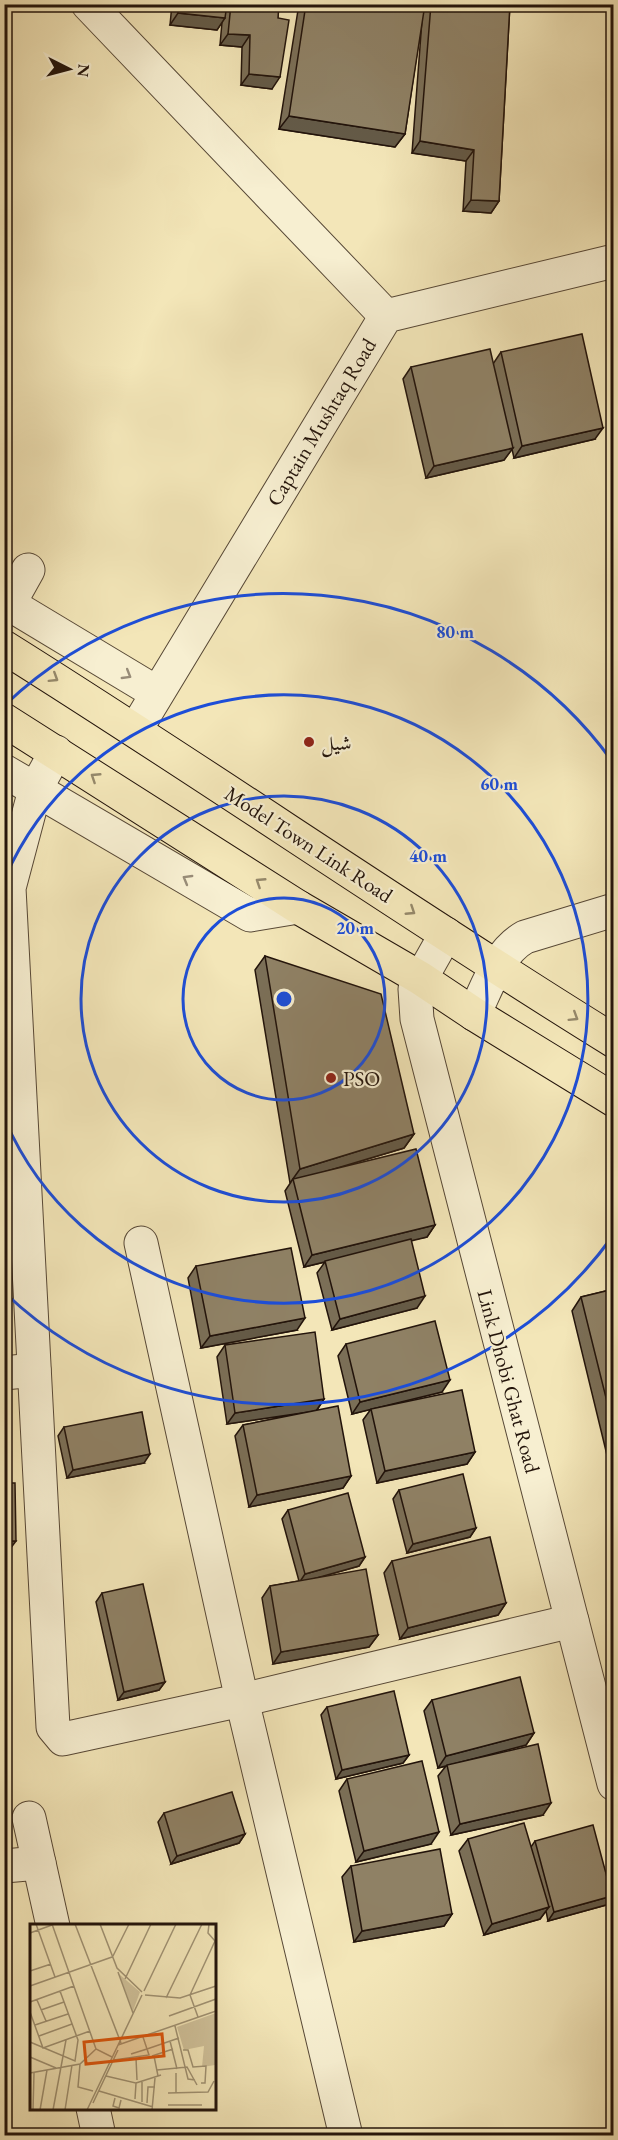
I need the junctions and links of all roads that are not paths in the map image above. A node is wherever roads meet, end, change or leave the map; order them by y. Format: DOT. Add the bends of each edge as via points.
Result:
graph roads {
  1 [pos="88,4"];
  2 [pos="614,261"];
  3 [pos="386,316"];
  4 [pos="28,570"];
  5 [pos="7,602"];
  6 [pos="4,647"];
  7 [pos="157,693"];
  8 [pos="4,720"];
  9 [pos="136,729"];
  10 [pos="56,752"];
  11 [pos="4,771"];
  12 [pos="35,790"];
  13 [pos="298,907"];
  14 [pos="614,910"];
  15 [pos="446,934"];
  16 [pos="496,968"];
  17 [pos="420,978"];
  18 [pos="474,1014"];
  19 [pos="614,1041"];
  20 [pos="614,1100"];
  21 [pos="141,1244"];
  22 [pos="19,1371"];
  23 [pos="572,1621"];
  24 [pos="242,1700"];
  25 [pos="614,1784"];
  26 [pos="29,1818"];
  27 [pos="39,1863"];
  28 [pos="4,1866"];
  29 [pos="53,1924"];
  30 [pos="93,2110"];
  31 [pos="99,2136"];
  32 [pos="346,2136"];
  1 -- 3 [label="street"];
  2 -- 3 [label="street, Captain Mushtaq Road"];
  3 -- 7 [label="street, Captain Mushtaq Road"];
  4 -- 5 [label="street"];
  5 -- 7 [label="street, one-way"];
  6 -- 9 [label="main road, Model Town Link Road, one-way"];
  7 -- 9 [label="street, Captain Mushtaq Road"];
  8 -- 10 [label="main road"];
  9 -- 15 [label="main road, Model Town Link Road, one-way"];
  10 -- 12 [label="street"];
  13 -- 10 [label="main road, one-way"];
  11 -- 12 [label="street"];
  13 -- 12 [label="street, one-way" via="250,915"];
  12 -- 22 [label="street" via="9,888"];
  13 -- 17 [label="main road"];
  14 -- 16 [label="street" via="525,937"];
  15 -- 16 [label="main road, Model Town Link Road"];
  15 -- 17 [label="street"];
  16 -- 18 [label="street"];
  16 -- 19 [label="main road, Model Town Link Road, one-way"];
  17 -- 18 [label="main road"];
  17 -- 23 [label="street, Link Dhobi Ghat Road" via="415,989 417,1019"];
  18 -- 20 [label="main road"];
  21 -- 24 [label="street"];
  22 -- 24 [label="street" via="53,1727 63,1739"];
  23 -- 24 [label="street"];
  23 -- 25 [label="street, Link Dhobi Ghat Road"];
  24 -- 32 [label="street"];
  26 -- 27 [label="street"];
  27 -- 28 [label="street"];
  27 -- 29 [label="street"];
  30 -- 31 [label="street"];
}
